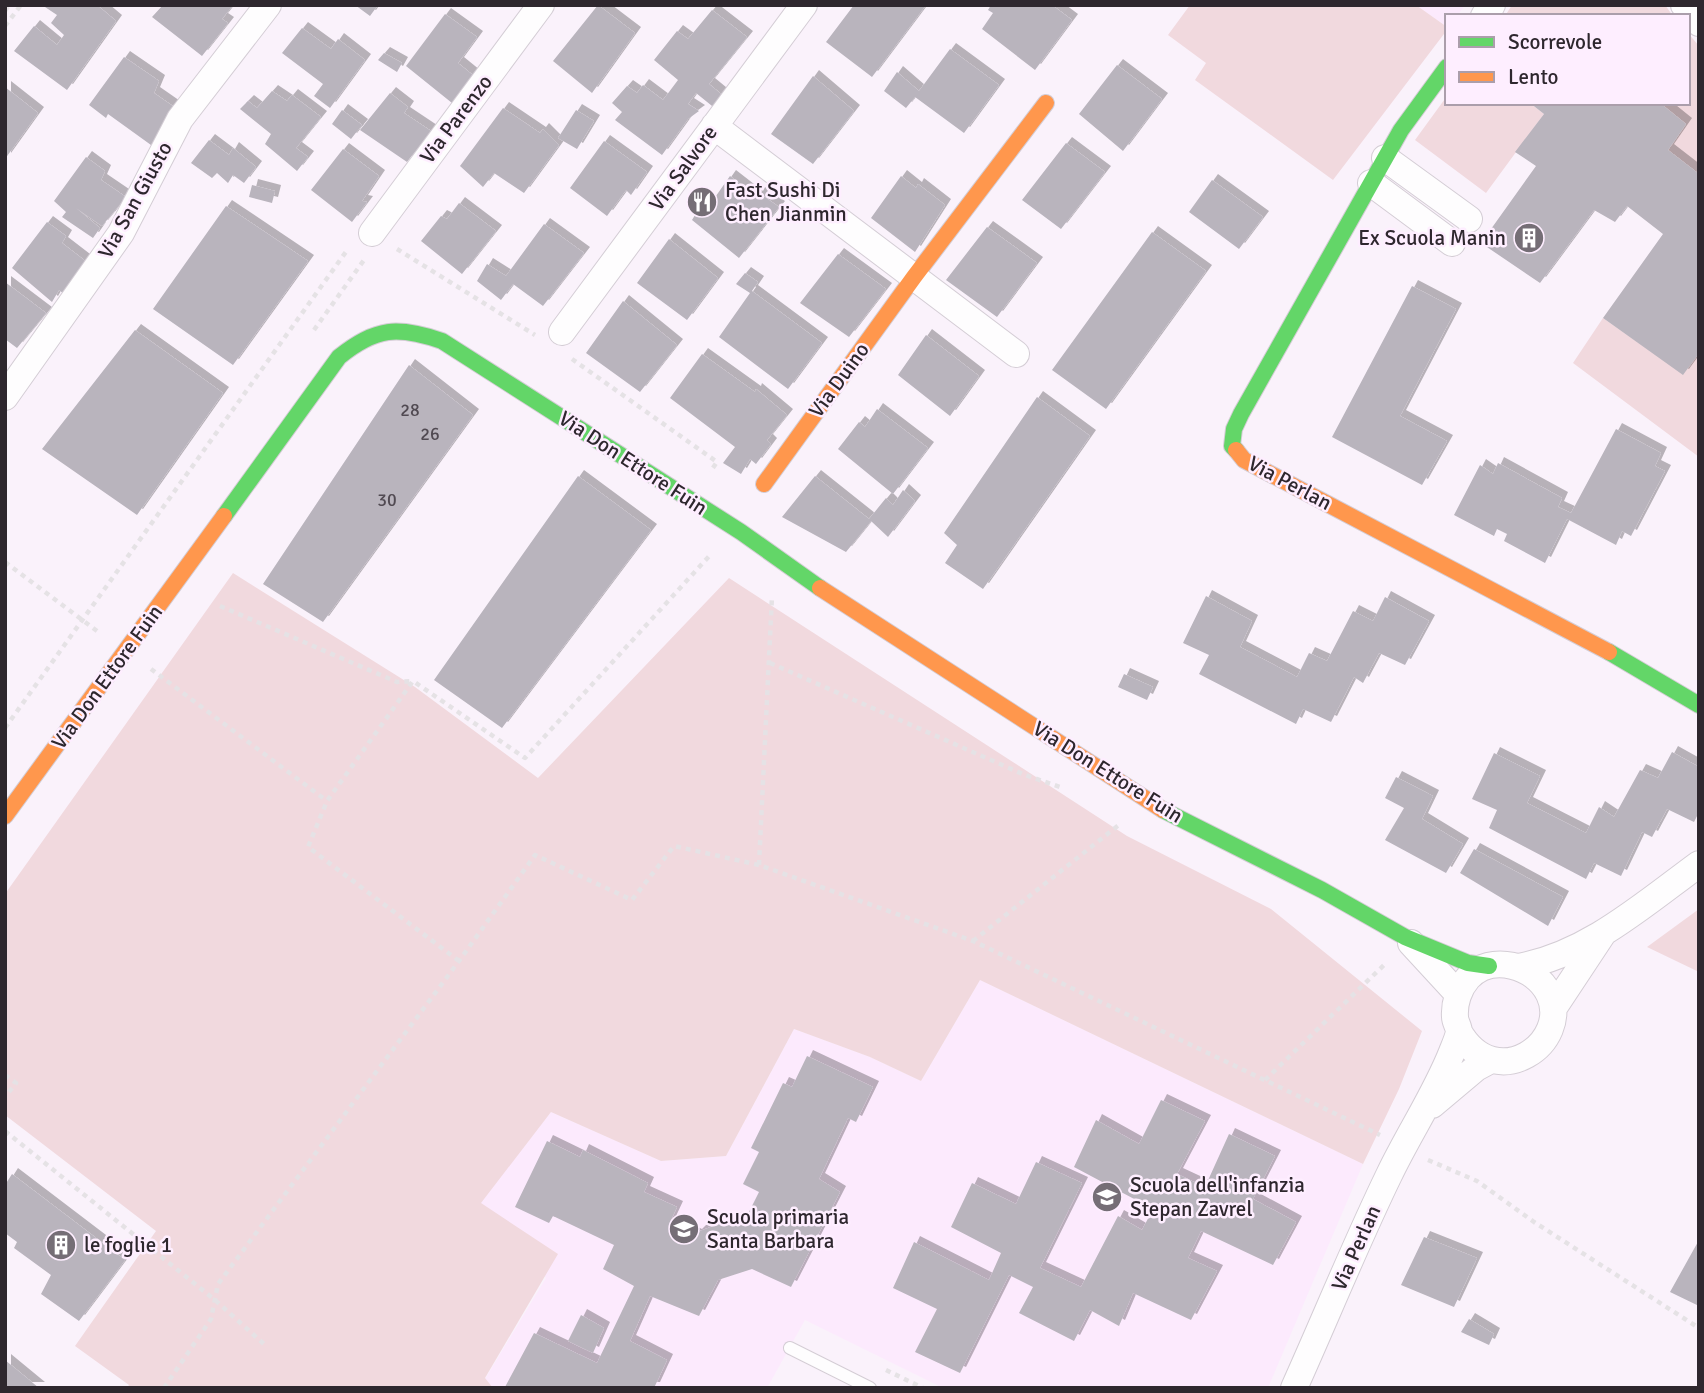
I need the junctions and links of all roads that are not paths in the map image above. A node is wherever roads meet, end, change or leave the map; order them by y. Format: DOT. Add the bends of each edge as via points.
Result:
graph roads {
  1 [pos="268,5"];
  2 [pos="541,5"];
  3 [pos="804,5"];
  4 [pos="1684,5"];
  5 [pos="1699,23"];
  6 [pos="1445,70"];
  7 [pos="1046,103"];
  8 [pos="715,126"];
  9 [pos="1385,158"];
  10 [pos="1371,183"];
  11 [pos="1469,219"];
  12 [pos="372,233"];
  13 [pos="1452,243"];
  14 [pos="914,277"];
  15 [pos="558,343"];
  16 [pos="1016,354"];
  17 [pos="5,397"];
  18 [pos="764,484"];
  19 [pos="1699,705"];
  20 [pos="5,816"];
  21 [pos="1699,864"];
  22 [pos="1602,935"];
  23 [pos="1405,937"];
  24 [pos="1489,966"];
  25 [pos="1517,967"];
  26 [pos="1458,994"];
  27 [pos="1553,1009"];
  28 [pos="1459,1032"];
  29 [pos="1489,1061"];
  30 [pos="1425,1111"];
  31 [pos="790,1348"];
  32 [pos="870,1388"];
  33 [pos="1294,1388"];
  1 -- 17 [label="street, Via San Giusto" via="180,119 121,233"];
  2 -- 12 [label="street, Via Parenzo"];
  3 -- 8 [label="street, Via Salvore"];
  4 -- 5 [label="street"];
  6 -- 9 [label="street, Via Perlan"];
  7 -- 14 [label="street, Via Duino"];
  8 -- 14 [label="street"];
  8 -- 15 [label="street, Via Salvore"];
  9 -- 10 [label="street, Via Perlan"];
  9 -- 11 [label="street"];
  10 -- 13 [label="street"];
  10 -- 19 [label="street, Via Perlan" via="1241,414 1233,446 1244,460 1606,650"];
  14 -- 16 [label="street"];
  14 -- 18 [label="street, Via Duino"];
  20 -- 23 [label="street, Via Don Ettore Fuin" via="339,357 372,335 413,331 442,341 545,406 1168,813"];
  21 -- 22 [label="street, Via Perlan"];
  22 -- 25 [label="street, Via Perlan" via="1535,964"];
  22 -- 27 [label="street, Via Perlan"];
  23 -- 24 [label="street, Via Don Ettore Fuin" via="1468,963"];
  23 -- 26 [label="street, Via Don Ettore Fuin"];
  24 -- 25 [label="street, Via Perlan"];
  24 -- 26 [label="street" via="1473,973"];
  25 -- 27 [label="street" via="1543,985"];
  26 -- 28 [label="street, Via Perlan"];
  27 -- 29 [label="street, Via Perlan" via="1548,1031 1537,1047 1517,1061"];
  28 -- 29 [label="street" via="1467,1046"];
  28 -- 30 [label="street, Via Perlan"];
  29 -- 30 [label="street, Via Perlan"];
  30 -- 33 [label="street, Via Perlan" via="1390,1172"];
  31 -- 32 [label="lane"];
}
